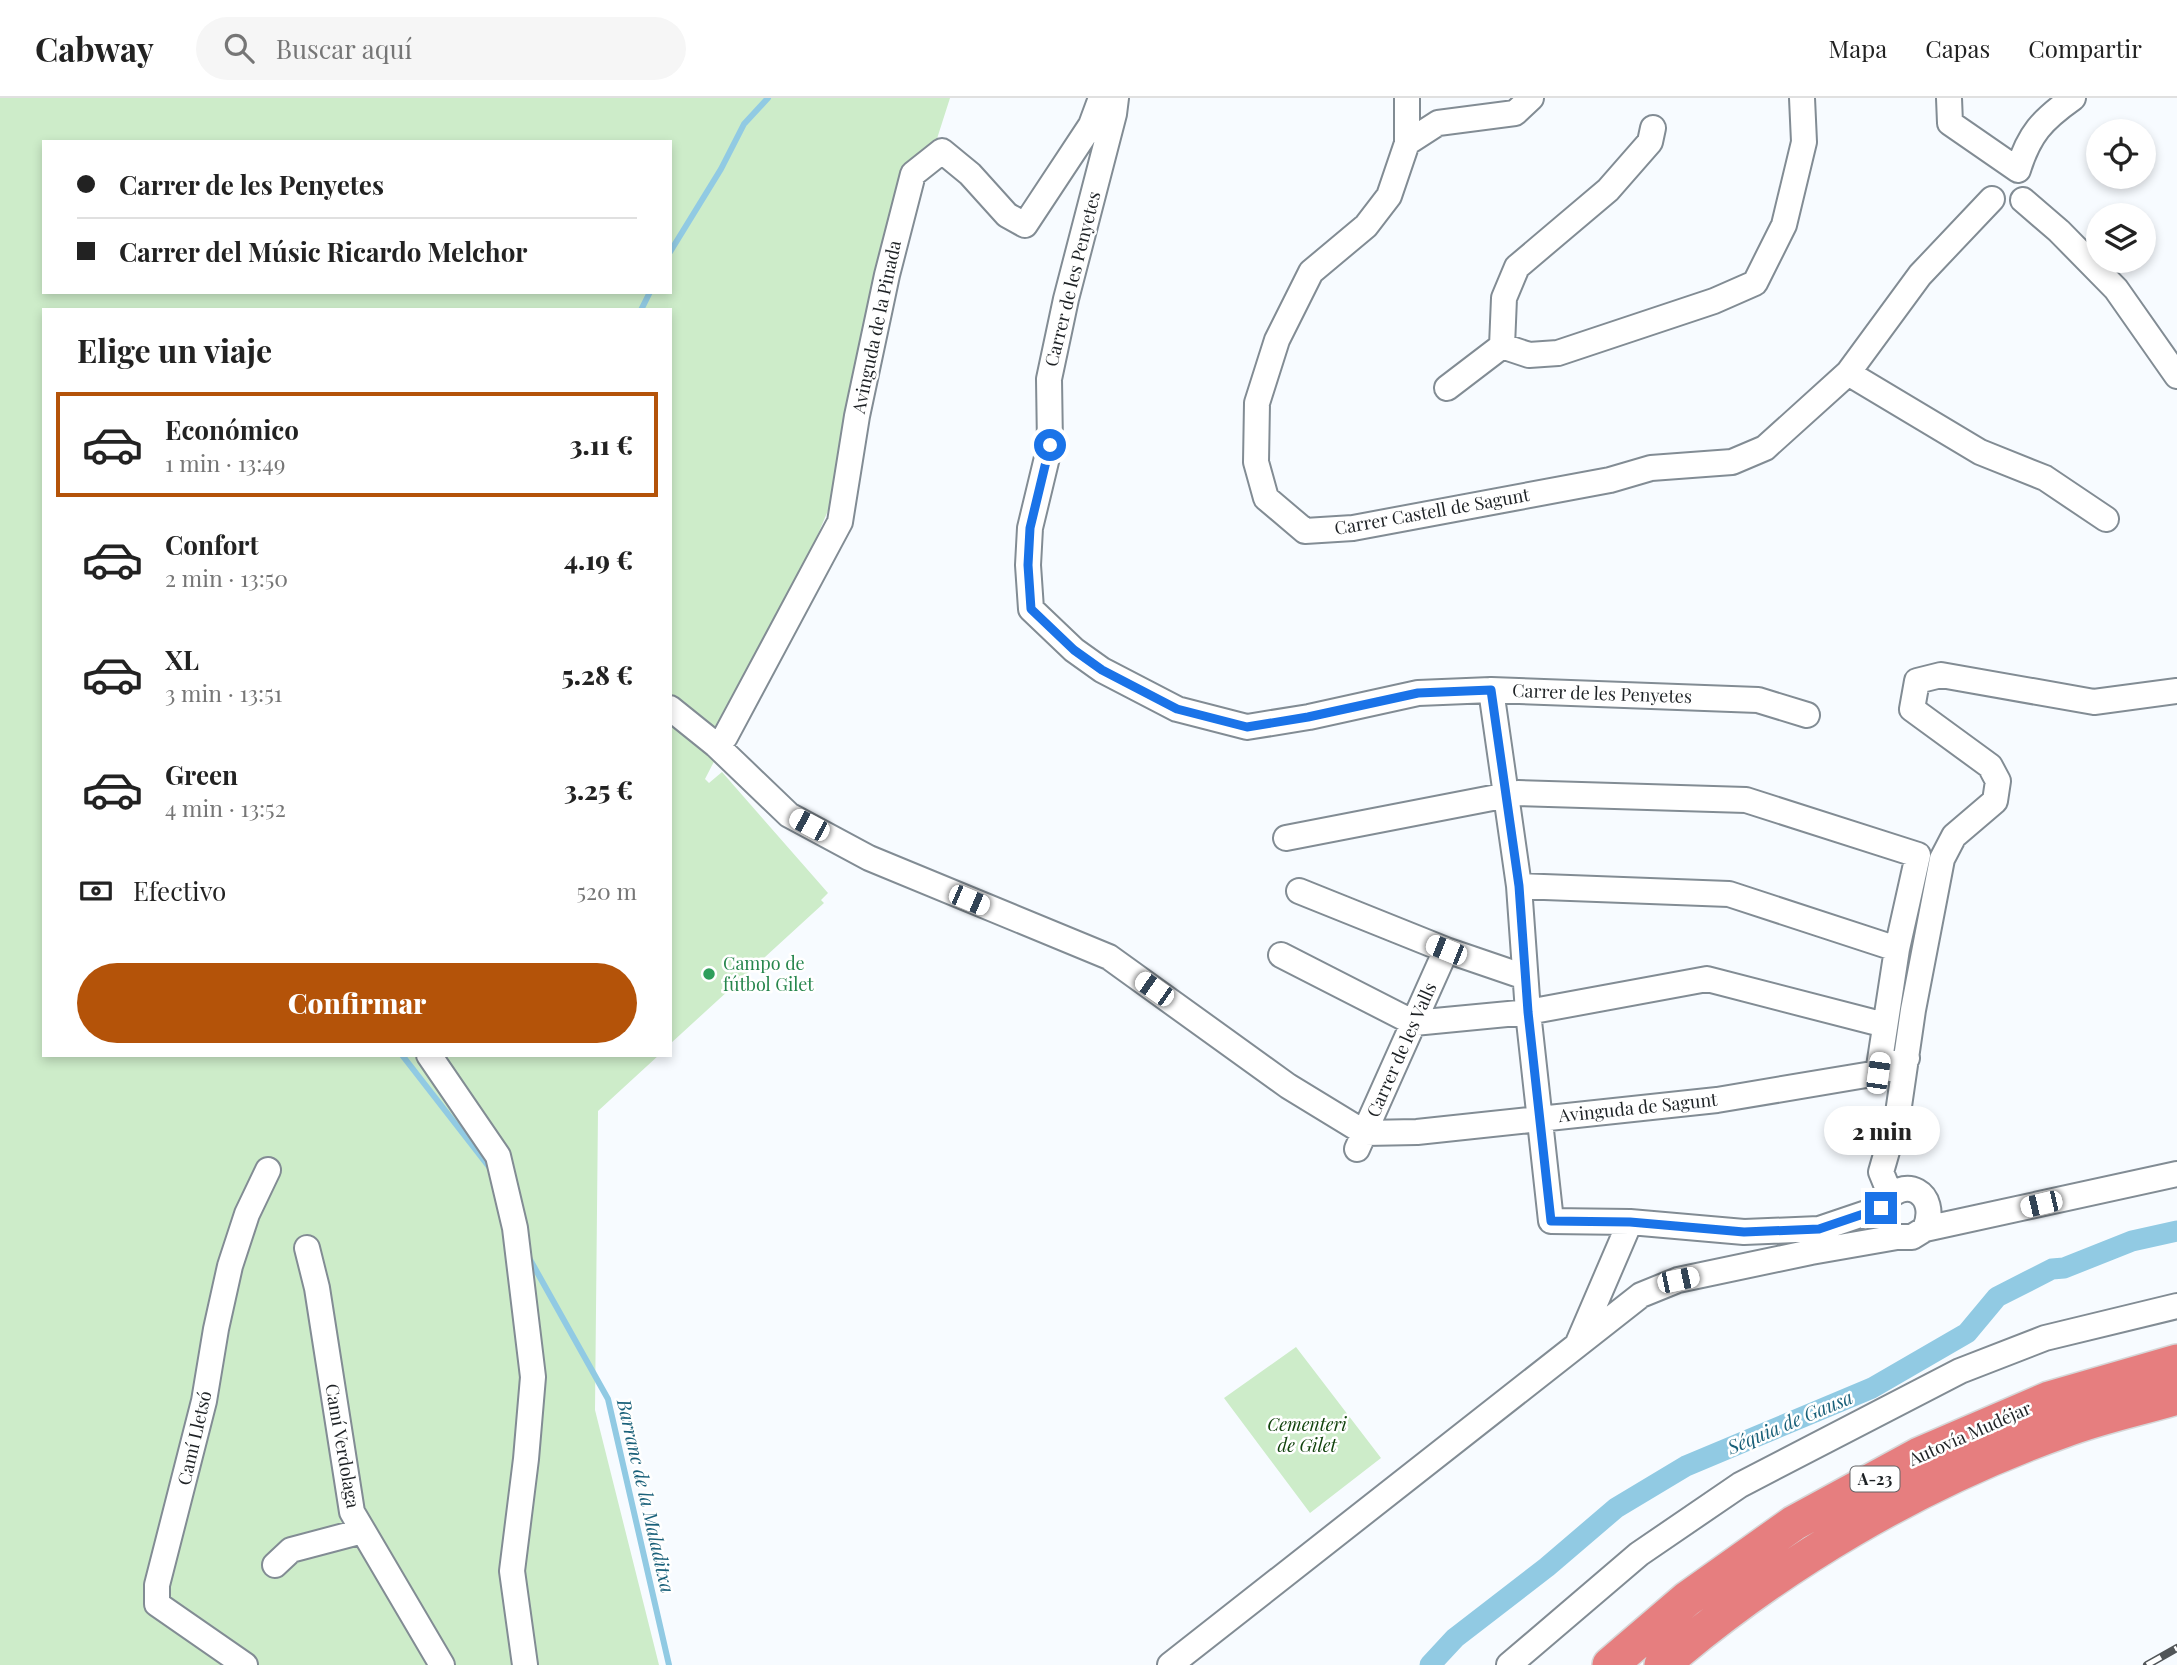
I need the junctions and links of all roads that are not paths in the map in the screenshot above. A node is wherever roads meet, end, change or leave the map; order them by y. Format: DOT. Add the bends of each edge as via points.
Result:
graph roads {
  1 [pos="1101,98"];
  2 [pos="1116,98"];
  3 [pos="1407,98"];
  4 [pos="1531,98"];
  5 [pos="1802,98"];
  6 [pos="1949,98"];
  7 [pos="2073,98"];
  8 [pos="1653,128"];
  9 [pos="1407,143"];
  10 [pos="2018,170"];
  11 [pos="1992,199"];
  12 [pos="2023,200"];
  13 [pos="1502,346"];
  14 [pos="1848,373"];
  15 [pos="2177,376"];
  16 [pos="1447,388"];
  17 [pos="2106,519"];
  18 [pos="1491,690"];
  19 [pos="2177,691"];
  20 [pos="672,710"];
  21 [pos="1807,715"];
  22 [pos="716,745"];
  23 [pos="1506,796"];
  24 [pos="1286,838"];
  25 [pos="1519,886"];
  26 [pos="1300,891"];
  27 [pos="1897,949"];
  28 [pos="1446,950"];
  29 [pos="1281,955"];
  30 [pos="1525,978"];
  31 [pos="1528,1012"];
  32 [pos="1414,1023"];
  33 [pos="1885,1025"];
  34 [pos="430,1057"];
  35 [pos="1907,1058"];
  36 [pos="1878,1073"];
  37 [pos="1539,1119"];
  38 [pos="1361,1141"];
  39 [pos="268,1170"];
  40 [pos="2177,1174"];
  41 [pos="1898,1201"];
  42 [pos="2014,1210"];
  43 [pos="1630,1222"];
  44 [pos="1925,1229"];
  45 [pos="1898,1237"];
  46 [pos="307,1248"];
  47 [pos="1811,1252"];
  48 [pos="2177,1306"];
  49 [pos="1577,1345"];
  50 [pos="2177,1362"];
  51 [pos="2177,1397"];
  52 [pos="363,1531"];
  53 [pos="275,1565"];
  54 [pos="245,1665"];
  55 [pos="442,1665"];
  56 [pos="525,1665"];
  57 [pos="1170,1665"];
  58 [pos="1509,1665"];
  59 [pos="1610,1665"];
  60 [pos="1662,1665"];
  1 -- 22 [label="street, Avinguda de la Pinada" via="1091,125 1024,225 1007,215 942,150 913,174 865,379 841,522 725,737"];
  2 -- 18 [label="street, Carrer de les Penyetes" via="1049,379 1050,445 1030,528 1031,609 1102,670 1177,709 1247,727 1418,693"];
  3 -- 9 [label="street, Carrer Castell de Sagunt"];
  4 -- 9 [label="street" via="1515,113 1438,122"];
  5 -- 13 [label="street" via="1804,142 1784,225 1755,283 1558,353 1529,355"];
  6 -- 10 [label="street" via="1950,123"];
  7 -- 10 [label="street" via="2029,138"];
  8 -- 13 [label="street" via="1650,142 1608,190 1517,267 1504,298"];
  9 -- 14 [label="street, Carrer Castell de Sagunt" via="1389,196 1366,226 1311,272 1277,340 1257,404 1256,461 1266,498 1304,531 1353,528 1610,480 1651,468 1732,462 1765,448"];
  10 -- 11 [label="street" via="2007,167 1992,175 1988,185"];
  10 -- 12 [label="street" via="2027,184"];
  11 -- 12 [label="street" via="2009,207"];
  11 -- 14 [label="street, Carrer Castell de Sagunt" via="1920,275"];
  12 -- 15 [label="street" via="2116,289"];
  13 -- 16 [label="street"];
  14 -- 17 [label="street" via="1980,452 2045,478"];
  18 -- 21 [label="street, Carrer de les Penyetes" via="1758,701"];
  18 -- 23 [label="street"];
  19 -- 35 [label="street" via="2094,702 1941,675 1917,681 1912,709 1990,766 1998,781 1995,801 1954,836 1942,859"];
  20 -- 22 [label="street"];
  22 -- 38 [label="street" via="789,815 869,858 1110,957"];
  23 -- 24 [label="street"];
  23 -- 25 [label="street"];
  23 -- 27 [label="street" via="1745,800 1918,855"];
  25 -- 27 [label="street" via="1729,894"];
  25 -- 30 [label="street"];
  26 -- 28 [label="street"];
  27 -- 33 [label="street"];
  28 -- 30 [label="street"];
  28 -- 32 [label="street, Carrer de les Valls"];
  29 -- 32 [label="street"];
  30 -- 31 [label="street"];
  31 -- 32 [label="street"];
  31 -- 33 [label="street" via="1707,979"];
  31 -- 37 [label="street"];
  32 -- 38 [label="street, Carrer de les Valls"];
  33 -- 36 [label="street"];
  34 -- 56 [label="street" via="498,1156 515,1228 533,1377 512,1571"];
  35 -- 36 [label="street, Avinguda de Sagunt"];
  35 -- 41 [label="street" via="1898,1113"];
  36 -- 37 [label="street, Avinguda de Sagunt" via="1717,1100"];
  37 -- 38 [label="street, Avinguda de Sagunt"];
  37 -- 43 [label="street" via="1551,1221"];
  39 -- 54 [label="street, Camí Lletsó" via="230,1266 204,1401 157,1585 157,1604"];
  40 -- 42 [label="street"];
  41 -- 42 [label="street"];
  41 -- 43 [label="street" via="1819,1229 1744,1232"];
  41 -- 44 [label="street" via="1930,1217"];
  41 -- 45 [label="street" via="1884,1227"];
  41 -- 47 [label="street"];
  42 -- 44 [label="street"];
  43 -- 49 [label="street"];
  44 -- 45 [label="street" via="1912,1237"];
  45 -- 47 [label="street"];
  46 -- 52 [label="street, Camí Verdolaga" via="352,1512"];
  47 -- 49 [label="street" via="1678,1280 1641,1295"];
  48 -- 58 [label="street" via="2045,1338 1972,1366 1740,1485 1639,1554"];
  49 -- 57 [label="street"];
  50 -- 59 [label="highway, Autovía Mudéjar / A-23" via="2049,1399 1919,1455 1794,1523 1687,1599"];
  51 -- 60 [label="highway, Autovía Mudéjar / A-23" via="2065,1429 1936,1484 1822,1547 1709,1624"];
  52 -- 53 [label="street" via="291,1550"];
  52 -- 55 [label="street, Camí Verdolaga"];
}
